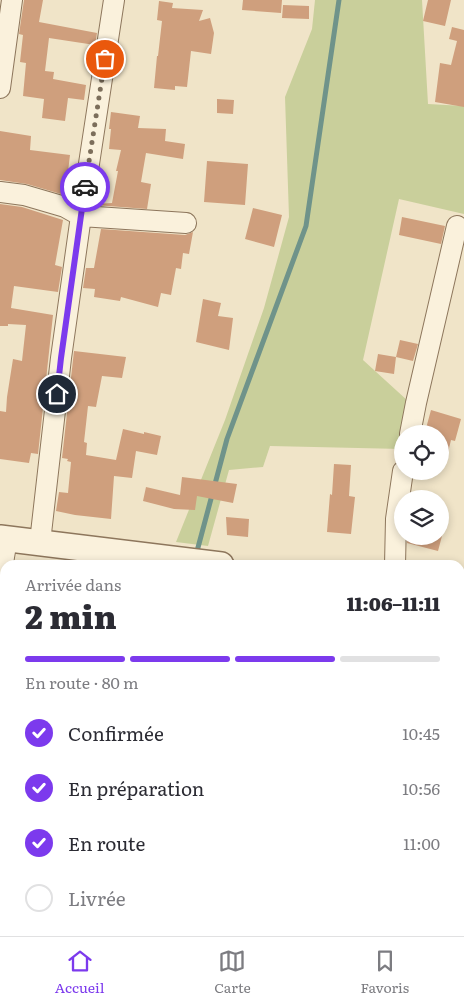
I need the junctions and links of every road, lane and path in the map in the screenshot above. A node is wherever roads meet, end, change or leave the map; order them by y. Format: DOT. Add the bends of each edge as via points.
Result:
graph roads {
  1 [pos="12,0"];
  2 [pos="114,0"];
  3 [pos="0,88"];
  4 [pos="0,192"];
  5 [pos="81,216"];
  6 [pos="186,224"];
  7 [pos="457,226"];
  8 [pos="412,425"];
  9 [pos="402,480"];
  10 [pos="4,538"];
  11 [pos="40,542"];
  12 [pos="2,560"];
  13 [pos="185,560"];
  14 [pos="395,560"];
  1 -- 3 [label="street"];
  2 -- 5 [label="street"];
  4 -- 5 [label="street" via="66,207"];
  5 -- 6 [label="street"];
  5 -- 11 [label="street"];
  7 -- 8 [label="street"];
  9 -- 14 [label="street"];
  10 -- 11 [label="street"];
  10 -- 12 [label="street"];
  11 -- 13 [label="street"];
}
